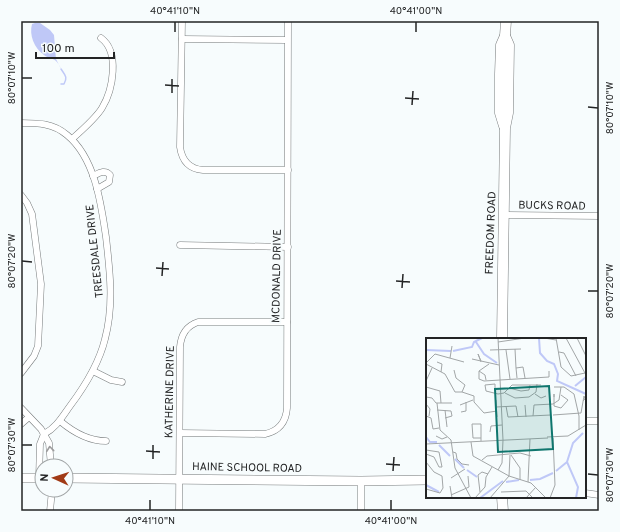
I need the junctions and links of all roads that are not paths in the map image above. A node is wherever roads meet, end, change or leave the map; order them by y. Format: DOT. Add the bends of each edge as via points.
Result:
graph roads {
  1 [pos="182,21"];
  2 [pos="288,21"];
  3 [pos="506,21"];
  4 [pos="101,38"];
  5 [pos="182,39"];
  6 [pos="287,40"];
  7 [pos="21,123"];
  8 [pos="72,139"];
  9 [pos="288,170"];
  10 [pos="93,176"];
  11 [pos="97,189"];
  12 [pos="21,195"];
  13 [pos="504,215"];
  14 [pos="599,216"];
  15 [pos="180,245"];
  16 [pos="288,247"];
  17 [pos="287,322"];
  18 [pos="502,338"];
  19 [pos="93,371"];
  20 [pos="21,373"];
  21 [pos="122,382"];
  22 [pos="21,408"];
  23 [pos="29,417"];
  24 [pos="60,421"];
  25 [pos="586,421"];
  26 [pos="599,421"];
  27 [pos="21,424"];
  28 [pos="44,434"];
  29 [pos="180,434"];
  30 [pos="106,441"];
  31 [pos="40,458"];
  32 [pos="50,458"];
  33 [pos="21,478"];
  34 [pos="34,478"];
  35 [pos="74,478"];
  36 [pos="179,479"];
  37 [pos="426,480"];
  38 [pos="361,481"];
  39 [pos="586,493"];
  40 [pos="599,495"];
  41 [pos="51,498"];
  42 [pos="502,498"];
  43 [pos="50,511"];
  44 [pos="179,511"];
  45 [pos="361,511"];
  46 [pos="503,511"];
  1 -- 5 [label="street"];
  2 -- 6 [label="street, MCDONALD DRIVE"];
  3 -- 13 [label="main road, FREEDOM ROAD" via="505,36 501,45 500,81 500,113 505,128"];
  4 -- 8 [label="street" via="111,53 111,83 102,108"];
  5 -- 6 [label="street"];
  5 -- 9 [label="street" via="180,147 184,160 193,168 204,170"];
  6 -- 9 [label="street, MCDONALD DRIVE"];
  7 -- 8 [label="street, TREESDALE DRIVE" via="39,123 58,128"];
  8 -- 10 [label="street, TREESDALE DRIVE"];
  9 -- 16 [label="street, MCDONALD DRIVE"];
  10 -- 11 [label="street, TREESDALE DRIVE"];
  10 -- 11 [label="street, TREESDALE DRIVE" via="102,172 110,174 109,182"];
  11 -- 19 [label="street, TREESDALE DRIVE" via="110,271 111,297 110,319 105,340"];
  12 -- 20 [label="street" via="32,214 41,284 38,346"];
  13 -- 14 [label="street, BUCKS ROAD"];
  13 -- 18 [label="main road, FREEDOM ROAD"];
  15 -- 16 [label="street"];
  16 -- 17 [label="street, MCDONALD DRIVE"];
  17 -- 29 [label="street, MCDONALD DRIVE" via="286,413 278,429 258,435"];
  17 -- 29 [label="street, KATHERINE DRIVE" via="198,322 188,327 181,338 180,347"];
  19 -- 21 [label="street" via="111,380"];
  19 -- 24 [label="street, TREESDALE DRIVE"];
  22 -- 23 [label="street"];
  23 -- 27 [label="street"];
  23 -- 28 [label="street"];
  24 -- 28 [label="street, TREESDALE DRIVE"];
  24 -- 30 [label="street" via="88,438"];
  25 -- 26 [label="street"];
  28 -- 31 [label="street" via="40,444"];
  32 -- 28 [label="street, one-way" via="49,443"];
  29 -- 36 [label="street, KATHERINE DRIVE"];
  33 -- 34 [label="street"];
  35 -- 36 [label="street, HAINE SCHOOL ROAD"];
  36 -- 38 [label="street, HAINE SCHOOL ROAD"];
  36 -- 44 [label="street, KATHERINE DRIVE"];
  37 -- 38 [label="street, HAINE SCHOOL ROAD"];
  38 -- 45 [label="street"];
  39 -- 40 [label="street"];
  41 -- 43 [label="street"];
  42 -- 46 [label="main road"];
}
